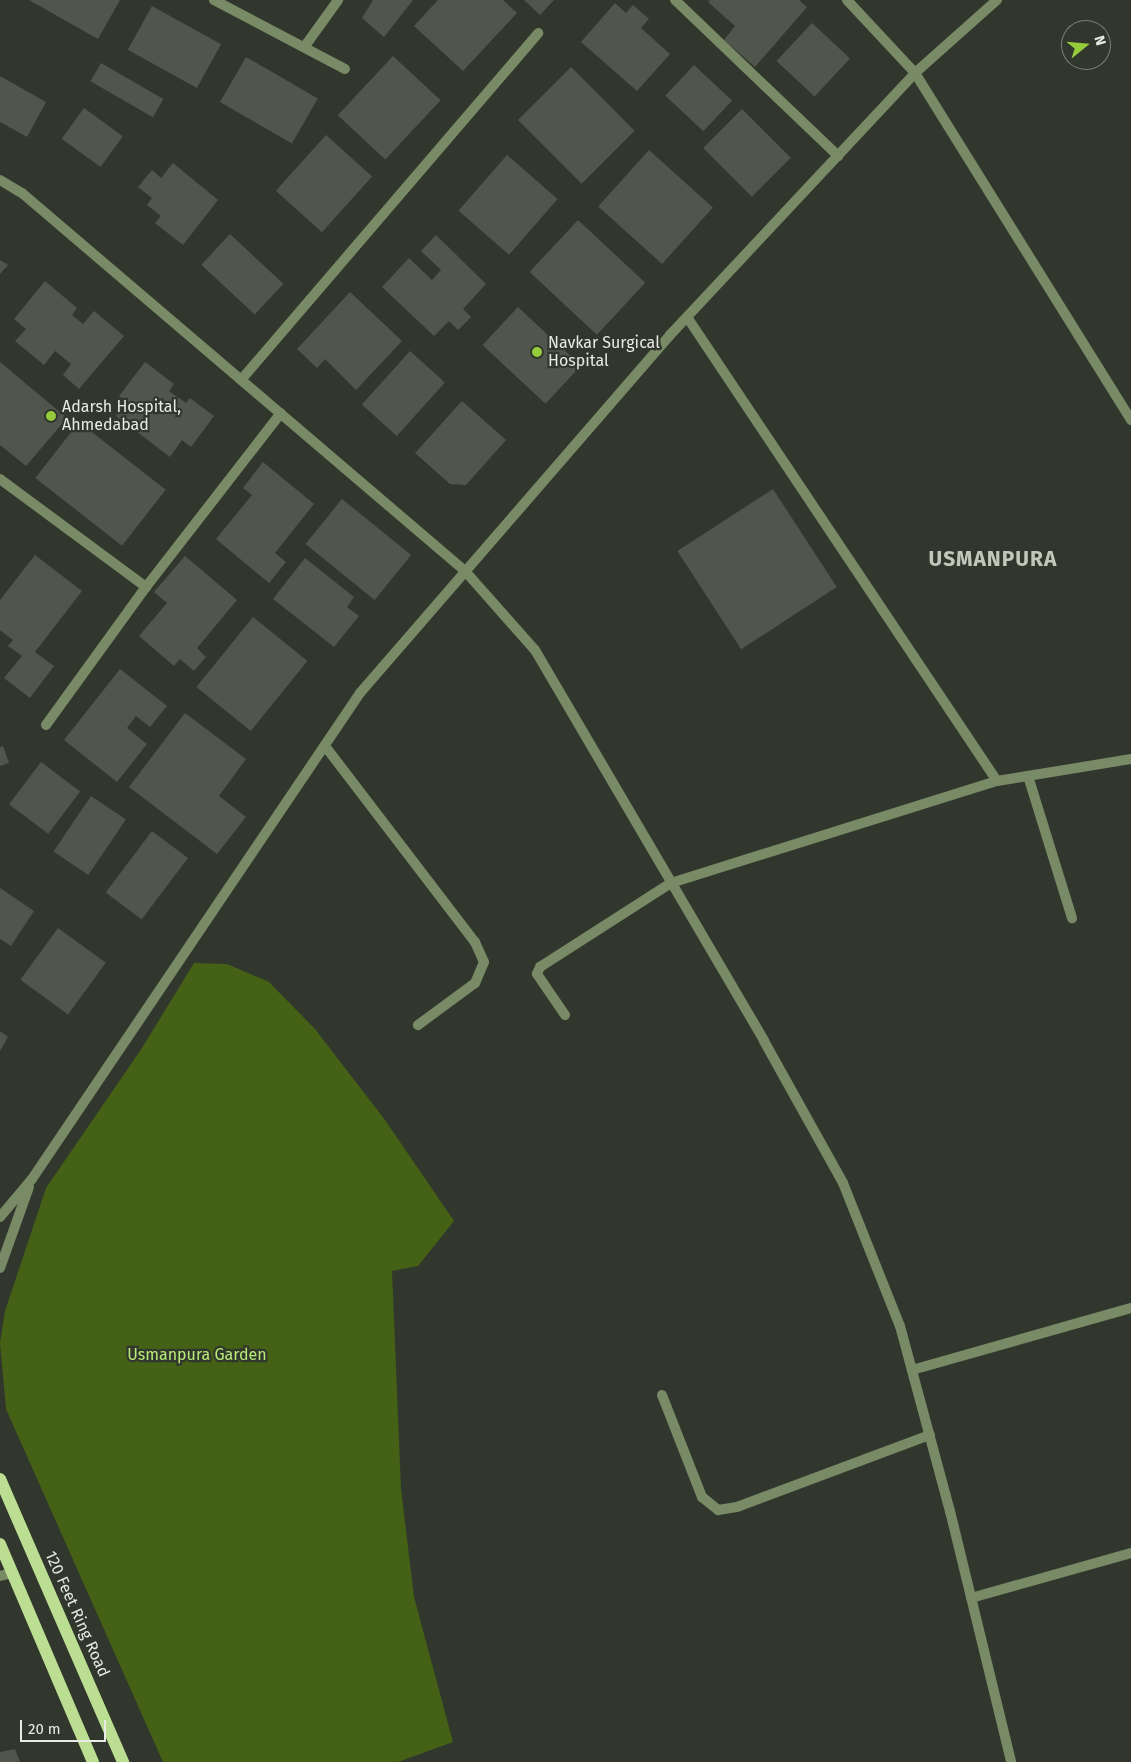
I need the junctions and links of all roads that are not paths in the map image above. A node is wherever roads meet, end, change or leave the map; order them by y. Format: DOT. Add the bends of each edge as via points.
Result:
graph roads {
  1 [pos="214,0"];
  2 [pos="338,0"];
  3 [pos="675,0"];
  4 [pos="847,0"];
  5 [pos="997,0"];
  6 [pos="538,33"];
  7 [pos="306,46"];
  8 [pos="345,69"];
  9 [pos="915,73"];
  10 [pos="838,156"];
  11 [pos="0,180"];
  12 [pos="687,317"];
  13 [pos="241,380"];
  14 [pos="282,413"];
  15 [pos="1131,419"];
  16 [pos="0,479"];
  17 [pos="466,571"];
  18 [pos="146,587"];
  19 [pos="46,725"];
  20 [pos="325,746"];
  21 [pos="1131,759"];
  22 [pos="1028,776"];
  23 [pos="997,781"];
  24 [pos="671,884"];
  25 [pos="1072,918"];
  26 [pos="565,1015"];
  27 [pos="418,1025"];
  28 [pos="32,1179"];
  29 [pos="0,1217"];
  30 [pos="0,1268"];
  31 [pos="1131,1308"];
  32 [pos="912,1370"];
  33 [pos="662,1395"];
  34 [pos="930,1435"];
  35 [pos="0,1479"];
  36 [pos="0,1544"];
  37 [pos="1131,1553"];
  38 [pos="6,1574"];
  39 [pos="971,1598"];
  40 [pos="93,1762"];
  41 [pos="123,1762"];
  42 [pos="1011,1762"];
  1 -- 7 [label="street"];
  2 -- 7 [label="street"];
  3 -- 10 [label="street"];
  4 -- 9 [label="street"];
  5 -- 9 [label="street"];
  6 -- 13 [label="street"];
  7 -- 8 [label="street"];
  9 -- 10 [label="street"];
  9 -- 15 [label="street"];
  10 -- 12 [label="street"];
  11 -- 13 [label="street" via="22,193"];
  12 -- 17 [label="street"];
  12 -- 23 [label="street"];
  13 -- 14 [label="street"];
  14 -- 17 [label="street"];
  14 -- 18 [label="street"];
  16 -- 18 [label="street"];
  17 -- 20 [label="street" via="360,693"];
  17 -- 24 [label="street" via="534,650"];
  18 -- 19 [label="street"];
  20 -- 27 [label="street" via="475,942 484,962 475,982"];
  20 -- 28 [label="street"];
  21 -- 22 [label="street"];
  22 -- 23 [label="street"];
  22 -- 25 [label="street"];
  23 -- 24 [label="street"];
  24 -- 26 [label="street" via="540,967 536,974"];
  24 -- 32 [label="street" via="842,1183 900,1326"];
  28 -- 29 [label="street"];
  28 -- 30 [label="street"];
  31 -- 32 [label="street"];
  32 -- 34 [label="street"];
  33 -- 34 [label="street" via="702,1497 718,1510 737,1507"];
  34 -- 39 [label="street"];
  35 -- 41 [label="main road, 120 Feet Ring Road"];
  36 -- 38 [label="main road"];
  37 -- 39 [label="street"];
  38 -- 40 [label="main road"];
  39 -- 42 [label="street"];
}
